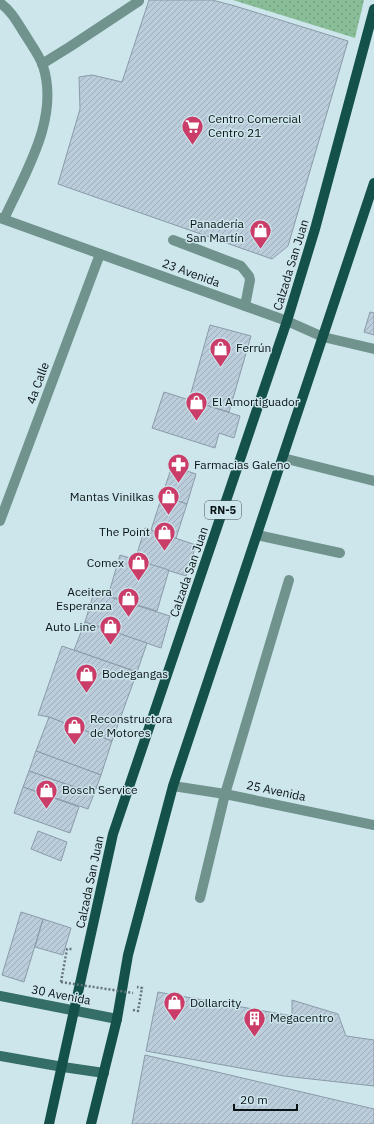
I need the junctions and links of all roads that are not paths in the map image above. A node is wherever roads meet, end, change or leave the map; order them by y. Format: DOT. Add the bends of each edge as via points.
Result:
graph roads {
  1 [pos="139,1"];
  2 [pos="0,3"];
  3 [pos="374,9"];
  4 [pos="42,64"];
  5 [pos="374,183"];
  6 [pos="2,219"];
  7 [pos="173,240"];
  8 [pos="100,254"];
  9 [pos="245,306"];
  10 [pos="287,321"];
  11 [pos="323,337"];
  12 [pos="374,349"];
  13 [pos="283,458"];
  14 [pos="374,481"];
  15 [pos="0,521"];
  16 [pos="258,535"];
  17 [pos="340,553"];
  18 [pos="289,580"];
  19 [pos="173,786"];
  20 [pos="225,794"];
  21 [pos="374,825"];
  22 [pos="200,898"];
  23 [pos="0,996"];
  24 [pos="75,1011"];
  25 [pos="117,1019"];
  26 [pos="0,1056"];
  27 [pos="63,1067"];
  28 [pos="104,1073"];
  29 [pos="50,1124"];
  30 [pos="91,1124"];
  1 -- 4 [label="street"];
  2 -- 4 [label="street" via="13,16"];
  3 -- 10 [label="main road, Calzada San Juan / RN-5" via="315,229"];
  4 -- 6 [label="street" via="47,82 43,132"];
  5 -- 11 [label="main road"];
  6 -- 8 [label="street, 23 Avenida"];
  7 -- 9 [label="street" via="241,266 250,280"];
  8 -- 9 [label="street, 23 Avenida"];
  8 -- 15 [label="street, 4a Calle"];
  9 -- 10 [label="street, 23 Avenida"];
  10 -- 11 [label="street, 23 Avenida"];
  10 -- 24 [label="main road, Calzada San Juan / RN-5" via="113,834"];
  11 -- 12 [label="street, 23 Avenida"];
  11 -- 13 [label="main road"];
  13 -- 14 [label="street"];
  13 -- 16 [label="main road"];
  16 -- 17 [label="street"];
  16 -- 19 [label="main road"];
  18 -- 20 [label="street"];
  19 -- 20 [label="street, 25 Avenida"];
  19 -- 25 [label="main road" via="128,955"];
  20 -- 21 [label="street, 25 Avenida"];
  20 -- 22 [label="street"];
  23 -- 24 [label="street, 30 Avenida"];
  24 -- 25 [label="street, 30 Avenida"];
  24 -- 27 [label="main road, Calzada San Juan / RN-5"];
  25 -- 28 [label="main road"];
  26 -- 27 [label="street"];
  27 -- 28 [label="street"];
  27 -- 29 [label="main road, Calzada San Juan / RN-5"];
  28 -- 30 [label="main road"];
}
